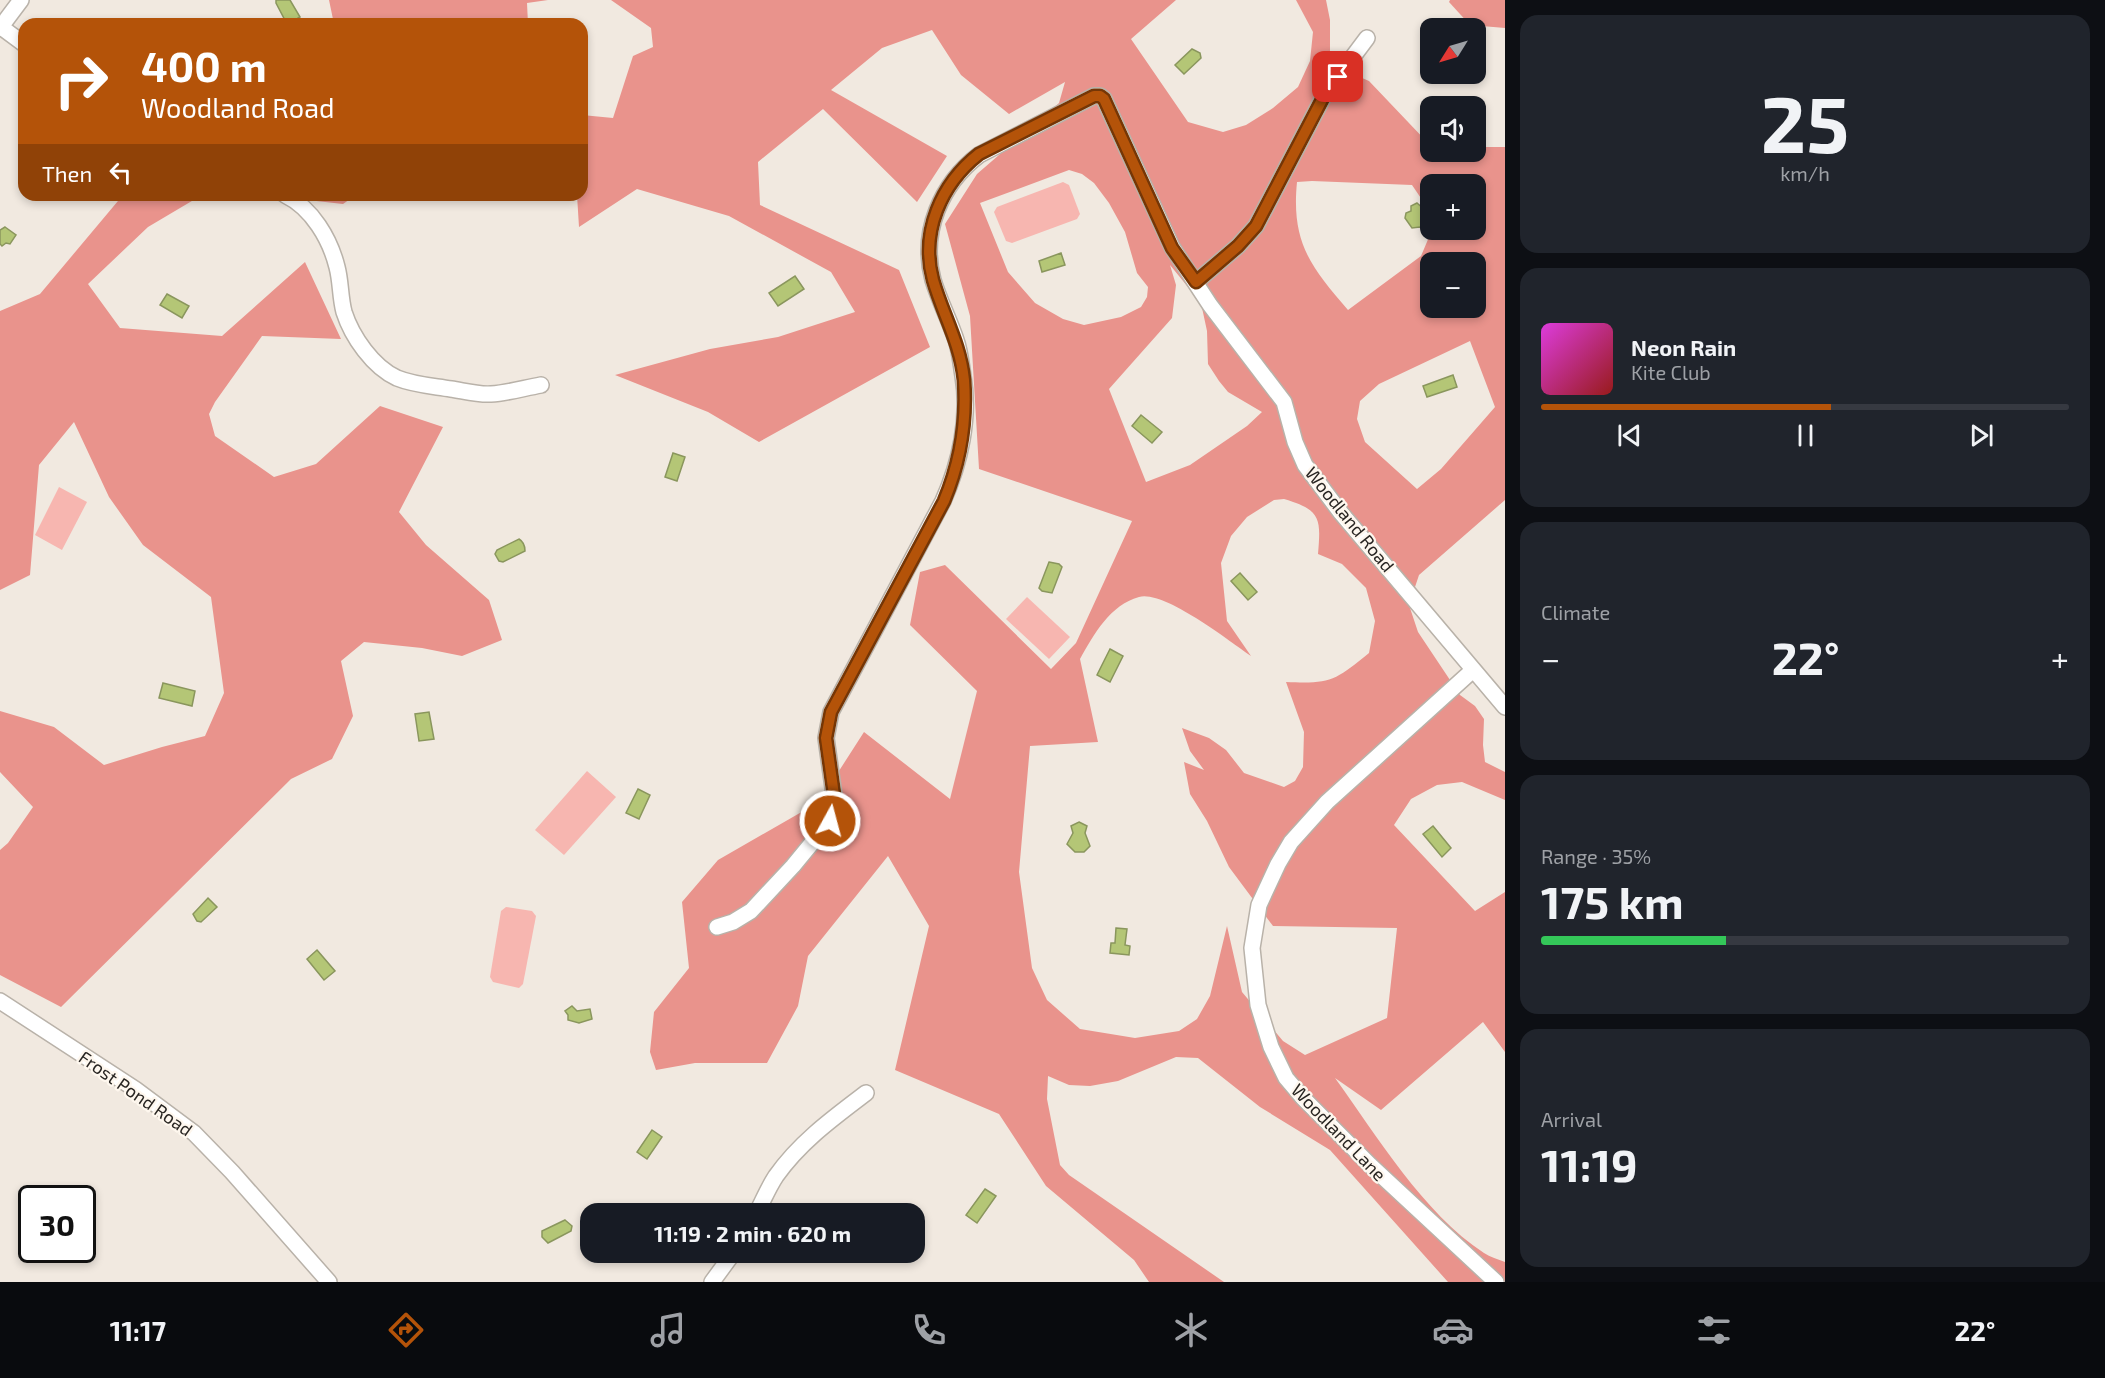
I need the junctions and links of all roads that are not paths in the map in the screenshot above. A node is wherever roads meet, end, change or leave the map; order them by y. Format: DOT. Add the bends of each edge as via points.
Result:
graph roads {
  1 [pos="21,0"];
  2 [pos="0,27"];
  3 [pos="1366,38"];
  4 [pos="18,40"];
  5 [pos="293,201"];
  6 [pos="1196,282"];
  7 [pos="541,385"];
  8 [pos="1473,670"];
  9 [pos="1505,707"];
  10 [pos="717,927"];
  11 [pos="0,1001"];
  12 [pos="866,1093"];
  13 [pos="762,1203"];
  14 [pos="726,1263"];
  15 [pos="329,1282"];
  16 [pos="712,1282"];
  17 [pos="1496,1282"];
  1 -- 2 [label="street"];
  2 -- 4 [label="street"];
  3 -- 6 [label="street" via="1325,94 1256,226"];
  5 -- 7 [label="street" via="323,231 337,267 344,312 353,333 373,360 388,372 416,383 488,395"];
  6 -- 8 [label="street, Woodland Road" via="1284,402 1295,442 1312,475"];
  6 -- 10 [label="street, Woodland Road" via="1172,248 1100,96 979,154 950,183 933,217 928,248 933,282 957,341 964,379 963,434 951,484 831,712 826,738 835,802 830,821 751,911"];
  8 -- 9 [label="street, Woodland Road"];
  8 -- 17 [label="street, Woodland Lane" via="1327,802 1291,842 1259,905 1252,948 1258,1005 1286,1078 1370,1166"];
  11 -- 15 [label="street, Frost Pond Road" via="135,1089 194,1133"];
  12 -- 13 [label="street" via="806,1141 775,1178"];
  14 -- 16 [label="street"];
}
